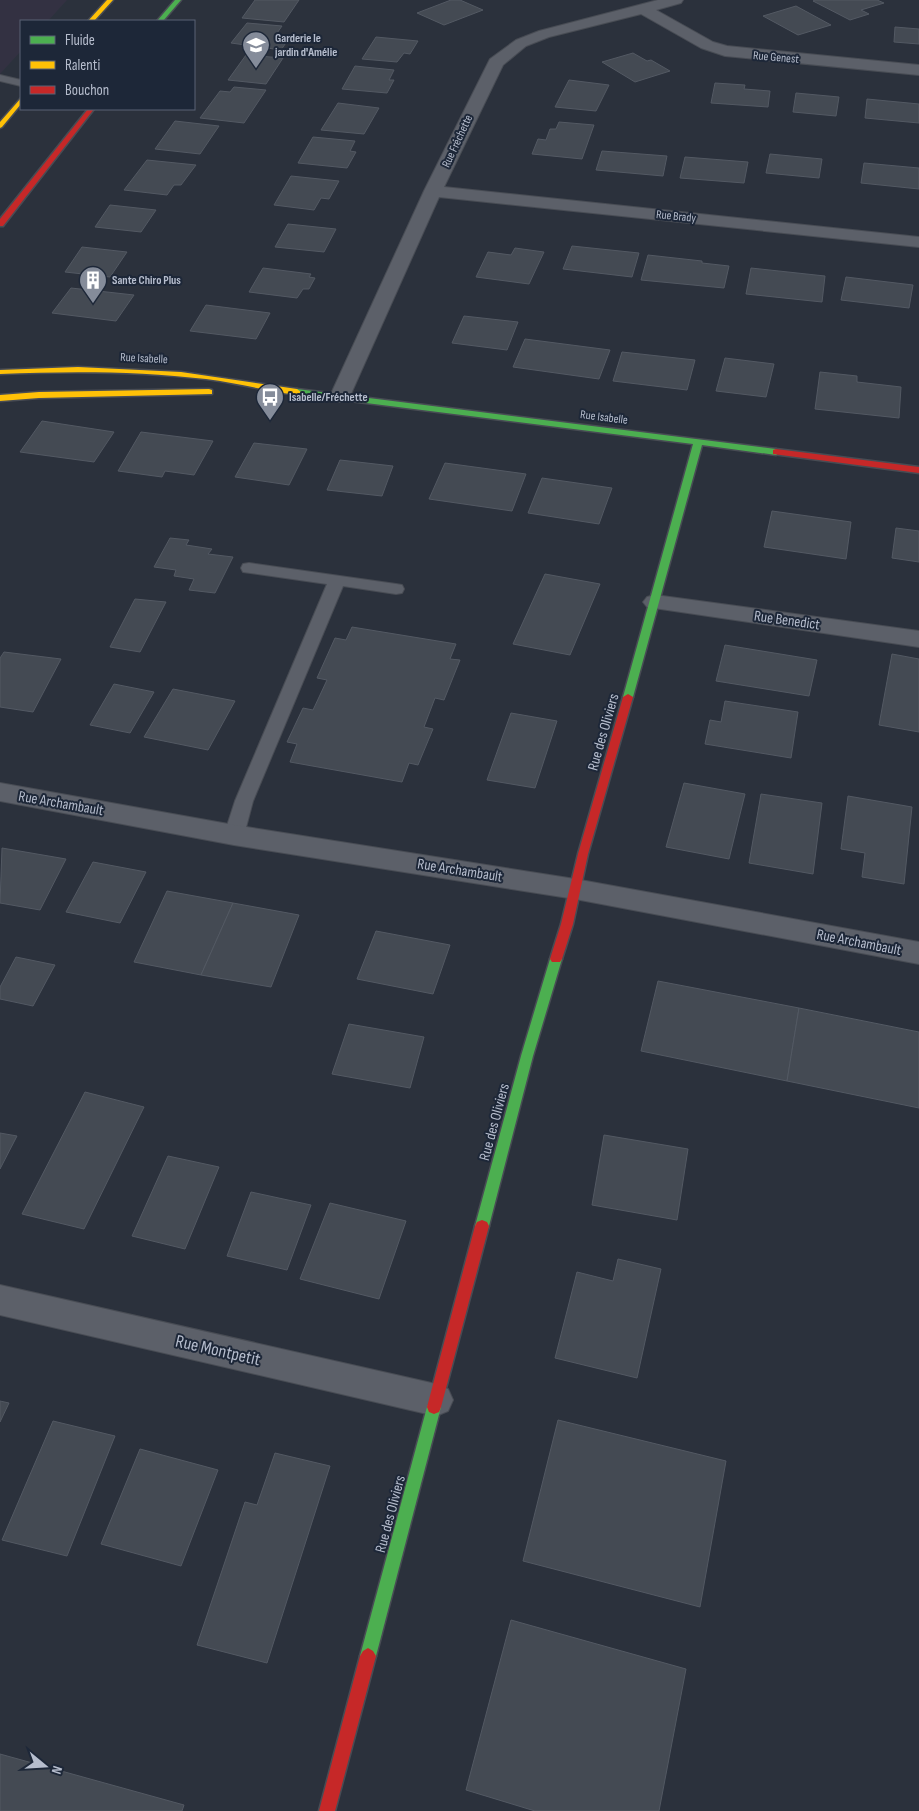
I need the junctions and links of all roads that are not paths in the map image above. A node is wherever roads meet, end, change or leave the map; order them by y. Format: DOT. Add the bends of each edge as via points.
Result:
graph roads {
  1 [pos="110,0"];
  2 [pos="178,0"];
  3 [pos="676,0"];
  4 [pos="644,9"];
  5 [pos="92,20"];
  6 [pos="161,20"];
  7 [pos="919,70"];
  8 [pos="0,78"];
  9 [pos="20,85"];
  10 [pos="20,85"];
  11 [pos="0,86"];
  12 [pos="20,101"];
  13 [pos="90,110"];
  14 [pos="0,126"];
  15 [pos="433,191"];
  16 [pos="0,224"];
  17 [pos="919,242"];
  18 [pos="0,362"];
  19 [pos="34,369"];
  20 [pos="0,372"];
  21 [pos="286,391"];
  22 [pos="340,396"];
  23 [pos="0,398"];
  24 [pos="698,443"];
  25 [pos="919,470"];
  26 [pos="249,568"];
  27 [pos="337,580"];
  28 [pos="396,589"];
  29 [pos="655,602"];
  30 [pos="919,639"];
  31 [pos="0,792"];
  32 [pos="234,835"];
  33 [pos="575,889"];
  34 [pos="919,954"];
  35 [pos="0,1300"];
  36 [pos="436,1400"];
  37 [pos="327,1811"];
  1 -- 5 [label="street"];
  2 -- 6 [label="street"];
  3 -- 4 [label="street, Rue Fréchette"];
  4 -- 7 [label="street, Rue Genest" via="725,51"];
  4 -- 15 [label="street, Rue Fréchette" via="544,34 507,52 490,72"];
  8 -- 9 [label="lane"];
  10 -- 11 [label="lane"];
  12 -- 14 [label="street"];
  13 -- 16 [label="street"];
  15 -- 17 [label="street, Rue Brady"];
  15 -- 22 [label="street, Rue Fréchette"];
  18 -- 19 [label="street"];
  19 -- 20 [label="street, Rue Isabelle"];
  19 -- 21 [label="street, Rue Isabelle" via="201,376"];
  21 -- 22 [label="street, Rue Isabelle"];
  21 -- 23 [label="street, Rue Isabelle"];
  22 -- 24 [label="street, Rue Isabelle"];
  24 -- 25 [label="street, Rue Isabelle"];
  24 -- 29 [label="street, Rue des Oliviers"];
  26 -- 27 [label="lane"];
  27 -- 28 [label="lane"];
  27 -- 32 [label="lane" via="244,801"];
  29 -- 30 [label="street, Rue Benedict"];
  29 -- 33 [label="street, Rue des Oliviers"];
  31 -- 32 [label="street, Rue Archambault"];
  32 -- 33 [label="street, Rue Archambault"];
  33 -- 34 [label="street, Rue Archambault"];
  33 -- 36 [label="street, Rue des Oliviers"];
  35 -- 36 [label="street, Rue Montpetit"];
  36 -- 37 [label="street, Rue des Oliviers"];
}
